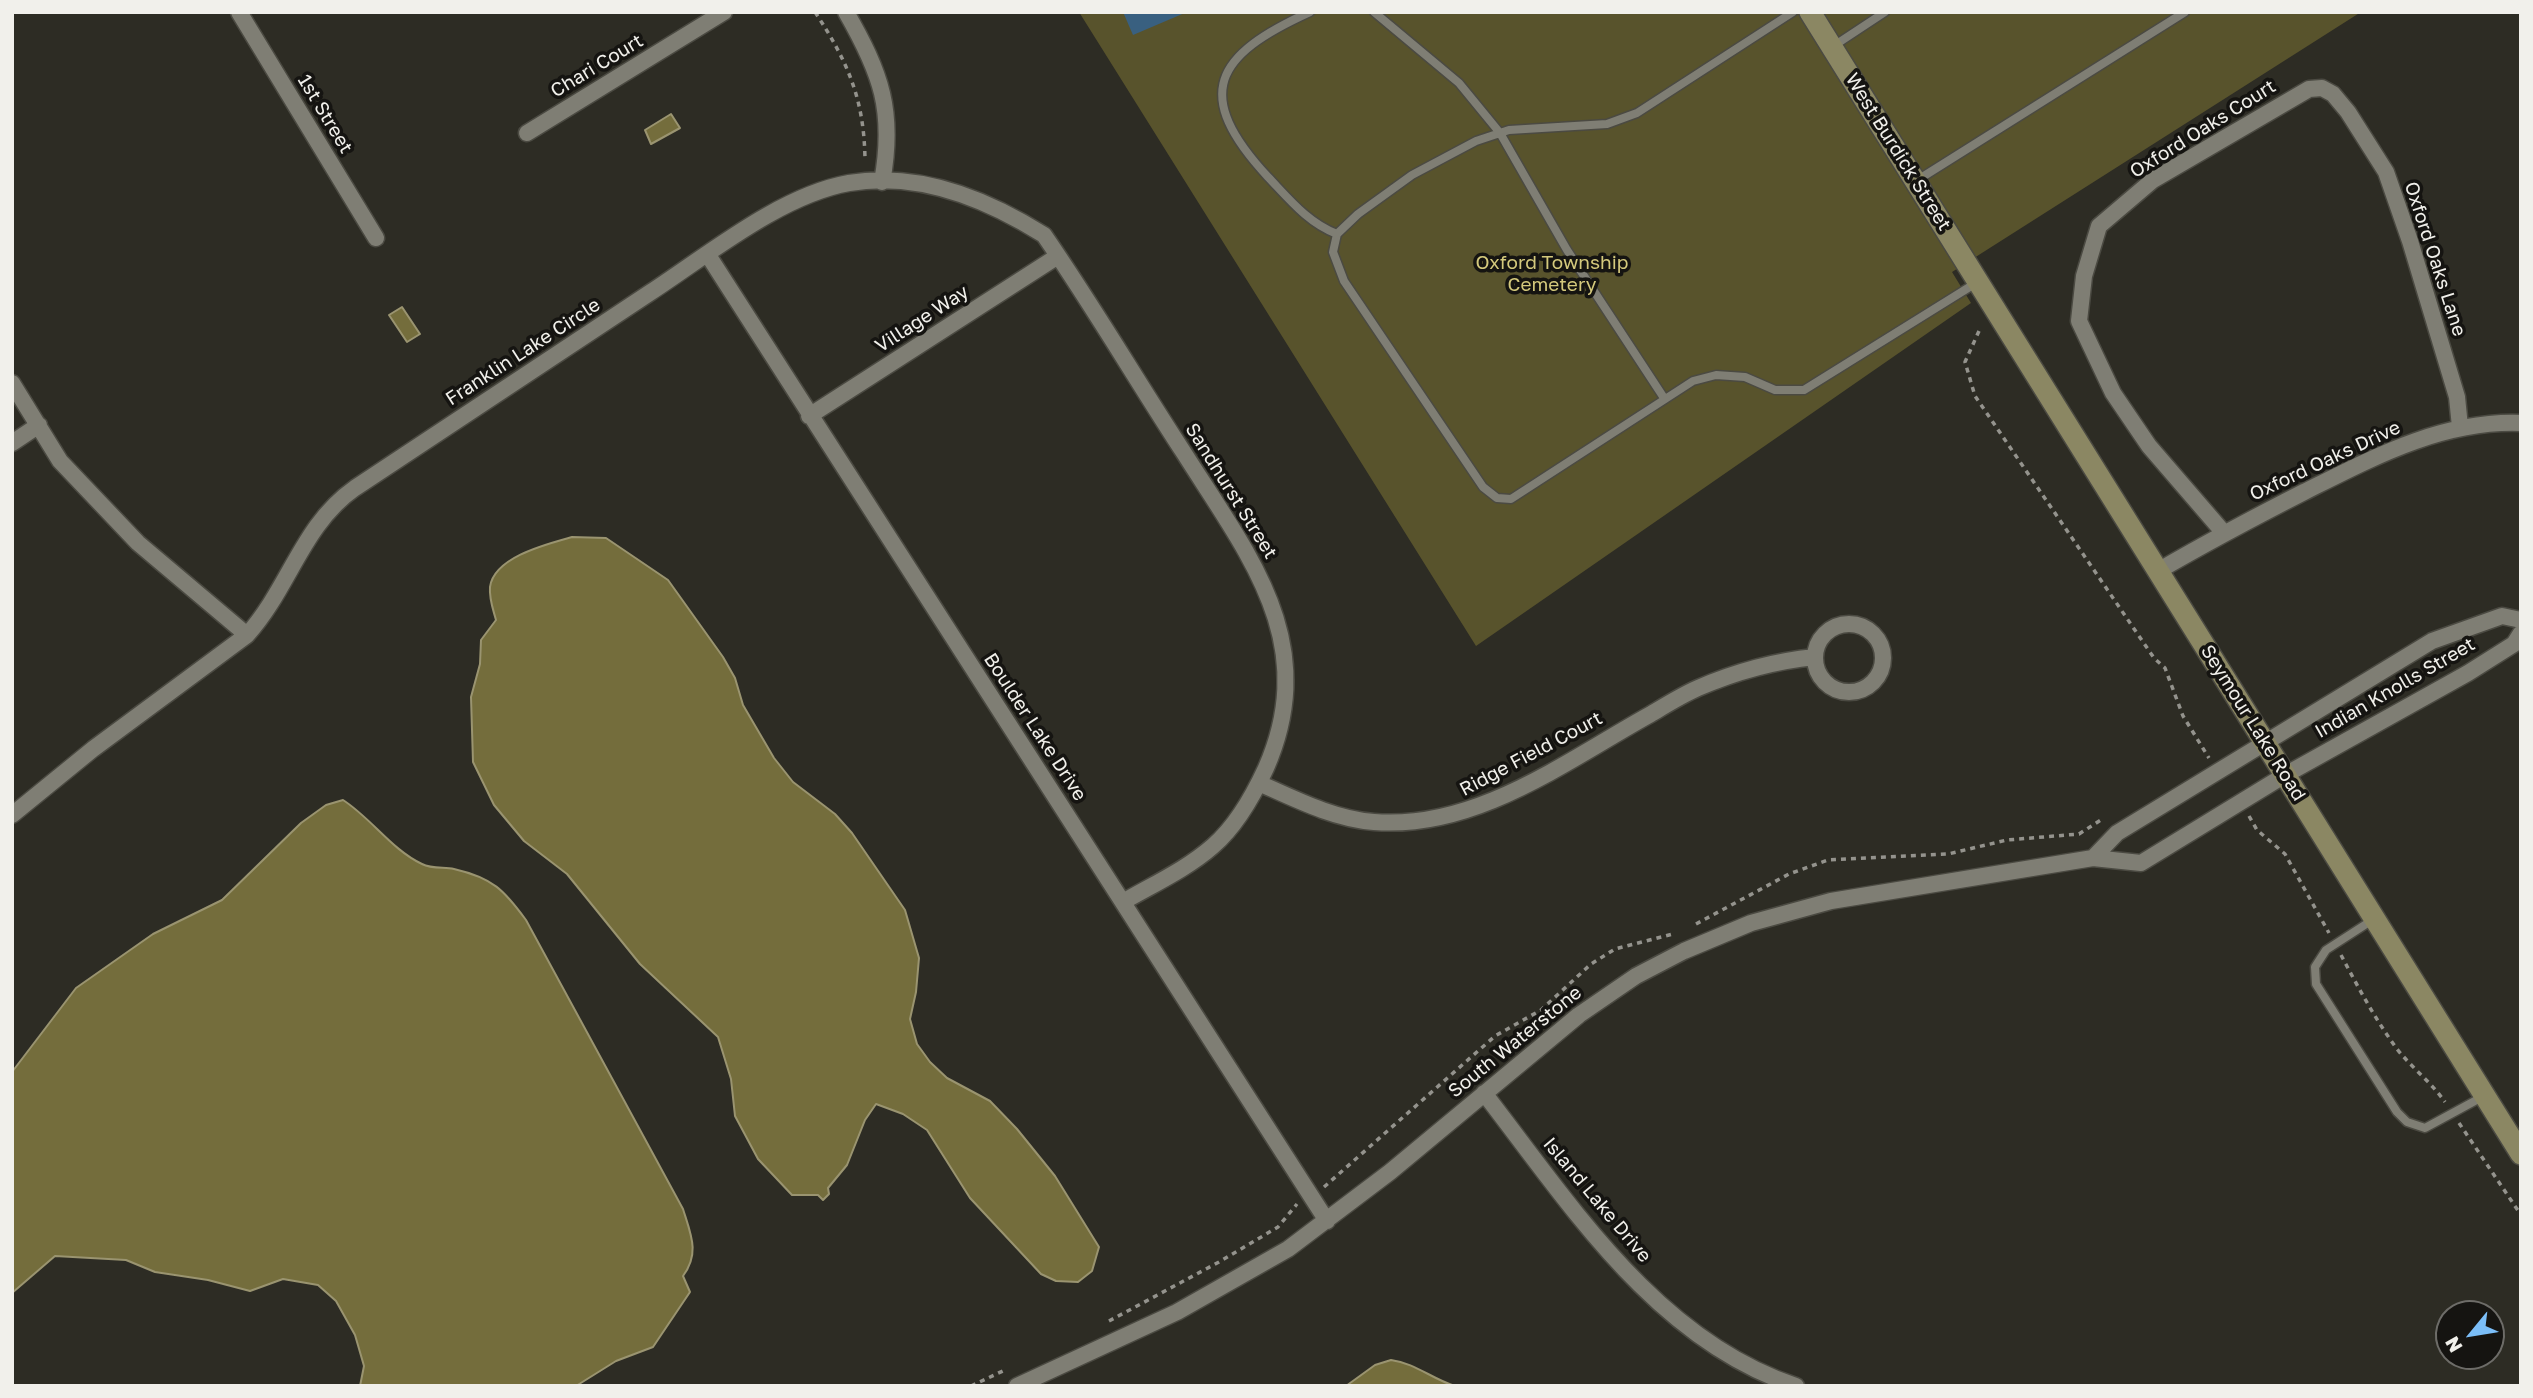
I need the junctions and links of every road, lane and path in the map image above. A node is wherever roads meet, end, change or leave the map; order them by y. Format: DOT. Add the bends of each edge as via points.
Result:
graph roads {
  1 [pos="239,12"];
  2 [pos="724,12"];
  3 [pos="815,12"];
  4 [pos="846,12"];
  5 [pos="1310,12"];
  6 [pos="1374,12"];
  7 [pos="1793,12"];
  8 [pos="1810,12"];
  9 [pos="1885,12"];
  10 [pos="2185,12"];
  11 [pos="1832,47"];
  12 [pos="2316,88"];
  13 [pos="527,133"];
  14 [pos="1500,133"];
  15 [pos="882,181"];
  16 [pos="1916,181"];
  17 [pos="864,182"];
  18 [pos="1337,234"];
  19 [pos="376,238"];
  20 [pos="708,255"];
  21 [pos="1058,256"];
  22 [pos="1982,287"];
  23 [pos="12,383"];
  24 [pos="1664,398"];
  25 [pos="809,416"];
  26 [pos="2521,422"];
  27 [pos="39,425"];
  28 [pos="2460,427"];
  29 [pos="12,443"];
  30 [pos="2224,533"];
  31 [pos="2158,570"];
  32 [pos="2521,620"];
  33 [pos="2521,634"];
  34 [pos="247,635"];
  35 [pos="1815,657"];
  36 [pos="2264,742"];
  37 [pos="2285,775"];
  38 [pos="1259,783"];
  39 [pos="12,815"];
  40 [pos="2093,858"];
  41 [pos="1123,902"];
  42 [pos="2375,918"];
  43 [pos="1484,1093"];
  44 [pos="2484,1096"];
  45 [pos="2521,1154"];
  46 [pos="1327,1221"];
  47 [pos="1017,1386"];
  48 [pos="1796,1386"];
  1 -- 19 [label="street, 1st Street"];
  2 -- 13 [label="street, Chari Court"];
  3 -- 17 [label="path" via="851,74 862,111"];
  4 -- 15 [label="street" via="871,56 886,111 889,144"];
  5 -- 18 [label="lane" via="1253,42 1231,64 1220,95 1226,124 1246,153 1317,226"];
  6 -- 14 [label="lane" via="1459,83"];
  7 -- 14 [label="lane" via="1637,113 1607,124"];
  8 -- 11 [label="street, West Burdick Street"];
  9 -- 11 [label="lane"];
  10 -- 16 [label="lane"];
  11 -- 16 [label="street, West Burdick Street"];
  12 -- 28 [label="street, Oxford Oaks Lane" via="2333,94 2348,111 2386,172 2457,397"];
  12 -- 30 [label="street, Oxford Oaks Court" via="2153,180 2099,226 2084,276 2079,321 2113,393 2149,446"];
  14 -- 18 [label="lane" via="1412,176 1357,214"];
  14 -- 24 [label="lane" via="1567,250"];
  15 -- 17 [label="street, Franklin Lake Circle"];
  15 -- 21 [label="street, Sandhurst Street" via="919,184 972,197 1044,235"];
  16 -- 22 [label="street, West Burdick Street"];
  17 -- 20 [label="street, Franklin Lake Circle" via="809,194"];
  18 -- 24 [label="lane" via="1333,252 1343,281 1483,488 1497,498 1511,499"];
  20 -- 25 [label="street, Boulder Lake Drive"];
  20 -- 34 [label="street, Franklin Lake Circle" via="333,503 265,616"];
  21 -- 25 [label="street, Village Way"];
  21 -- 38 [label="street, Sandhurst Street" via="1237,536 1268,593 1287,668 1280,736"];
  22 -- 24 [label="lane" via="1804,390 1775,390 1745,377 1716,375"];
  22 -- 31 [label="street, Seymour Lake Road"];
  23 -- 27 [label="street"];
  25 -- 41 [label="street, Boulder Lake Drive"];
  26 -- 28 [label="street, Oxford Oaks Drive"];
  27 -- 29 [label="street"];
  27 -- 34 [label="street" via="60,461 138,543"];
  28 -- 30 [label="street, Oxford Oaks Drive" via="2397,447"];
  30 -- 31 [label="street, Oxford Oaks Drive"];
  31 -- 36 [label="street, Seymour Lake Road"];
  32 -- 36 [label="street, Indian Knolls Street" via="2502,616 2432,641"];
  33 -- 37 [label="street, Indian Knolls Street" via="2514,644 2468,673"];
  34 -- 39 [label="street, Franklin Lake Circle" via="55,777"];
  35 -- 35 [label="street" via="1830,686 1851,692 1872,684 1879,675 1883,653 1864,628 1842,625 1823,637"];
  35 -- 38 [label="street, Ridge Field Court" via="1779,660 1697,688 1519,788 1462,814 1422,822 1371,822 1318,809"];
  36 -- 37 [label="street, Seymour Lake Road"];
  36 -- 40 [label="street" via="2117,833"];
  37 -- 40 [label="street, South Waterstone" via="2141,863"];
  37 -- 42 [label="street, Seymour Lake Road"];
  38 -- 41 [label="street, Sandhurst Street" via="1214,845"];
  40 -- 43 [label="street, South Waterstone" via="1831,901 1751,923 1636,976 1579,1015"];
  41 -- 46 [label="street, Boulder Lake Drive"];
  42 -- 44 [label="street, Seymour Lake Road"];
  42 -- 44 [label="lane" via="2326,950 2315,967 2316,984 2407,1122 2425,1128"];
  43 -- 46 [label="street, South Waterstone"];
  43 -- 48 [label="street, Island Lake Drive" via="1599,1241 1638,1282 1726,1354"];
  44 -- 45 [label="street, Seymour Lake Road"];
  46 -- 47 [label="street, South Waterstone" via="1233,1283"];
}
